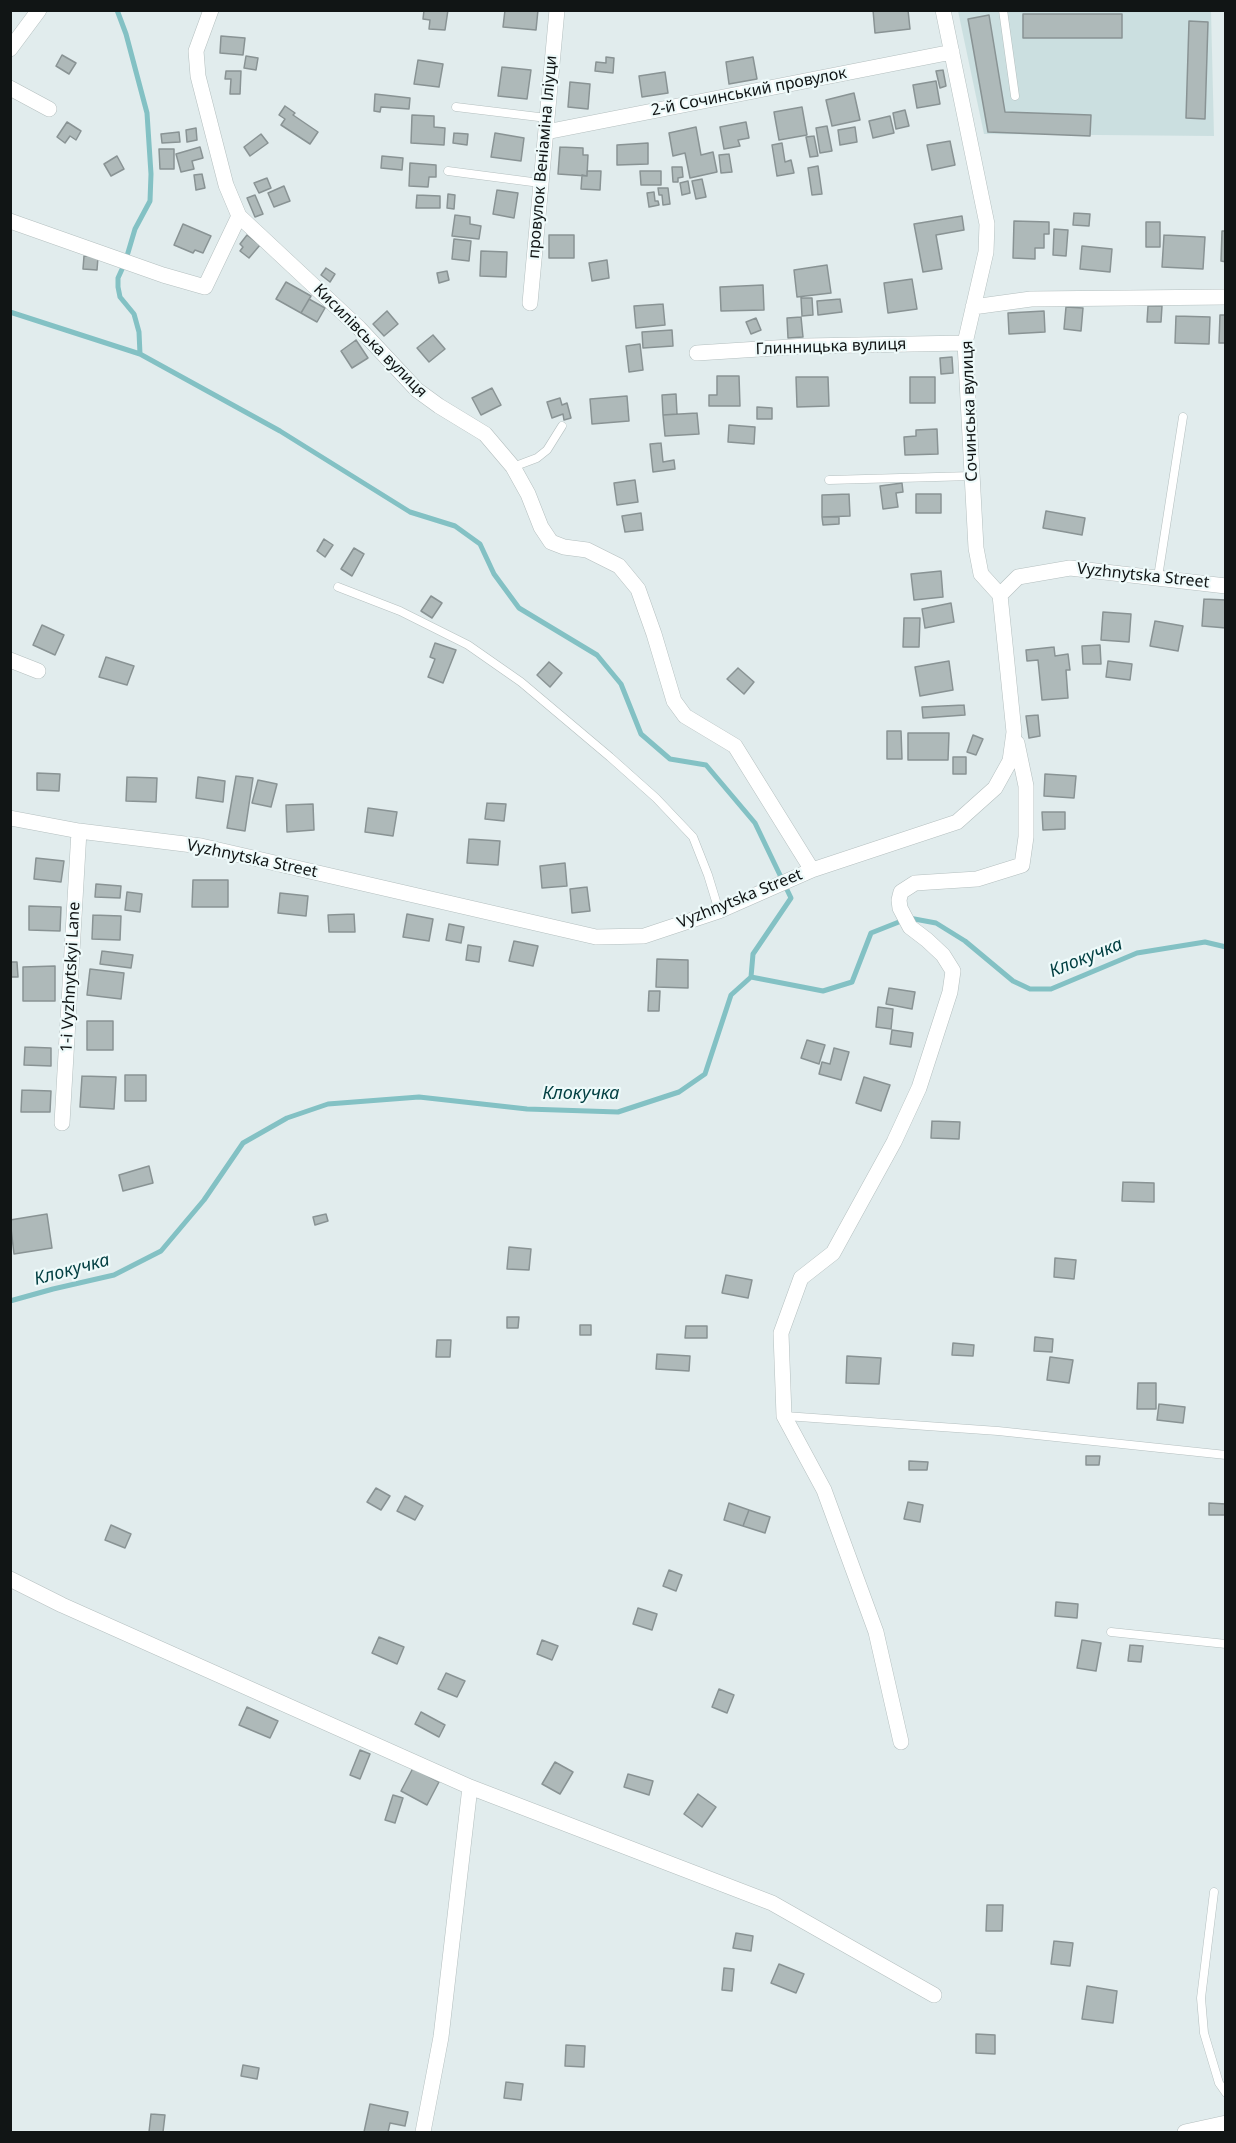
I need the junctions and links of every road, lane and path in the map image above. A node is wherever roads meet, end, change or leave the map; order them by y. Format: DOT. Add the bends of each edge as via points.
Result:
graph roads {
  1 [pos="39,10"];
  2 [pos="211,10"];
  3 [pos="557,10"];
  4 [pos="943,10"];
  5 [pos="1003,10"];
  6 [pos="10,49"];
  7 [pos="952,52"];
  8 [pos="10,88"];
  9 [pos="1015,96"];
  10 [pos="456,107"];
  11 [pos="49,109"];
  12 [pos="547,125"];
  13 [pos="448,171"];
  14 [pos="540,183"];
  15 [pos="239,216"];
  16 [pos="10,221"];
  17 [pos="1226,297"];
  18 [pos="530,303"];
  19 [pos="974,308"];
  20 [pos="965,343"];
  21 [pos="697,353"];
  22 [pos="1183,417"];
  23 [pos="562,426"];
  24 [pos="513,467"];
  25 [pos="972,476"];
  26 [pos="829,480"];
  27 [pos="1158,577"];
  28 [pos="1226,586"];
  29 [pos="338,587"];
  30 [pos="1000,595"];
  31 [pos="10,660"];
  32 [pos="38,671"];
  33 [pos="1014,732"];
  34 [pos="10,818"];
  35 [pos="79,831"];
  36 [pos="806,872"];
  37 [pos="718,911"];
  38 [pos="62,1123"];
  39 [pos="784,1416"];
  40 [pos="1226,1455"];
  41 [pos="10,1579"];
  42 [pos="1111,1632"];
  43 [pos="1226,1644"];
  44 [pos="901,1742"];
  45 [pos="470,1787"];
  46 [pos="1214,1892"];
  47 [pos="934,1995"];
  48 [pos="1226,2093"];
  49 [pos="1226,2123"];
  50 [pos="423,2133"];
  51 [pos="1185,2133"];
  1 -- 6 [label="street"];
  2 -- 15 [label="street, Кисилівська вулиця" via="196,51 198,76 226,185"];
  3 -- 12 [label="street, провулок Веніаміна Іліуци"];
  4 -- 7 [label="street, Сочинська вулиця"];
  5 -- 9 [label="lane"];
  7 -- 12 [label="street, 2-й Сочинський провулок"];
  7 -- 19 [label="street, Сочинська вулиця" via="987,224 986,252"];
  8 -- 11 [label="street"];
  10 -- 12 [label="lane"];
  12 -- 14 [label="street, провулок Веніаміна Іліуци"];
  13 -- 14 [label="lane"];
  14 -- 18 [label="street, провулок Веніаміна Іліуци"];
  15 -- 16 [label="street" via="205,287"];
  15 -- 24 [label="street, Кисилівська вулиця" via="359,328 417,390 485,434"];
  17 -- 19 [label="street" via="1031,298"];
  19 -- 20 [label="street, Сочинська вулиця"];
  20 -- 21 [label="street, Глинницька вулиця"];
  20 -- 25 [label="street, Сочинська вулиця"];
  22 -- 27 [label="lane"];
  23 -- 24 [label="lane" via="547,450"];
  24 -- 36 [label="street, Кисилівська вулиця" via="551,542 587,550 619,566 638,589 674,701 685,716 735,746"];
  25 -- 26 [label="lane"];
  25 -- 30 [label="street, Сочинська вулиця" via="981,574"];
  27 -- 28 [label="street, Vyzhnytska Street"];
  27 -- 30 [label="street, Vyzhnytska Street" via="1070,568 1018,577"];
  29 -- 37 [label="lane" via="400,611 468,645 520,682 610,757 693,837"];
  30 -- 33 [label="street, Vyzhnytska Street"];
  31 -- 32 [label="street"];
  33 -- 36 [label="street, Vyzhnytska Street" via="1010,761 995,788 957,822"];
  33 -- 39 [label="street" via="1026,786 1022,865 977,879 915,883 902,892 899,900 910,927 943,955 953,971 950,992 919,1088 894,1142 833,1253 801,1278 781,1333"];
  34 -- 35 [label="street, Vyzhnytska Street"];
  35 -- 37 [label="street, Vyzhnytska Street" via="201,846 596,937 644,936"];
  35 -- 38 [label="street, 1-i Vyzhnytskyi Lane"];
  36 -- 37 [label="street, Vyzhnytska Street"];
  39 -- 40 [label="lane" via="998,1431"];
  39 -- 44 [label="street" via="824,1490 876,1632"];
  41 -- 45 [label="street"];
  42 -- 43 [label="lane"];
  45 -- 47 [label="street" via="772,1903"];
  45 -- 50 [label="street" via="441,2037"];
  46 -- 48 [label="lane" via="1201,1998 1204,2032 1219,2083"];
  49 -- 51 [label="street"];
}
